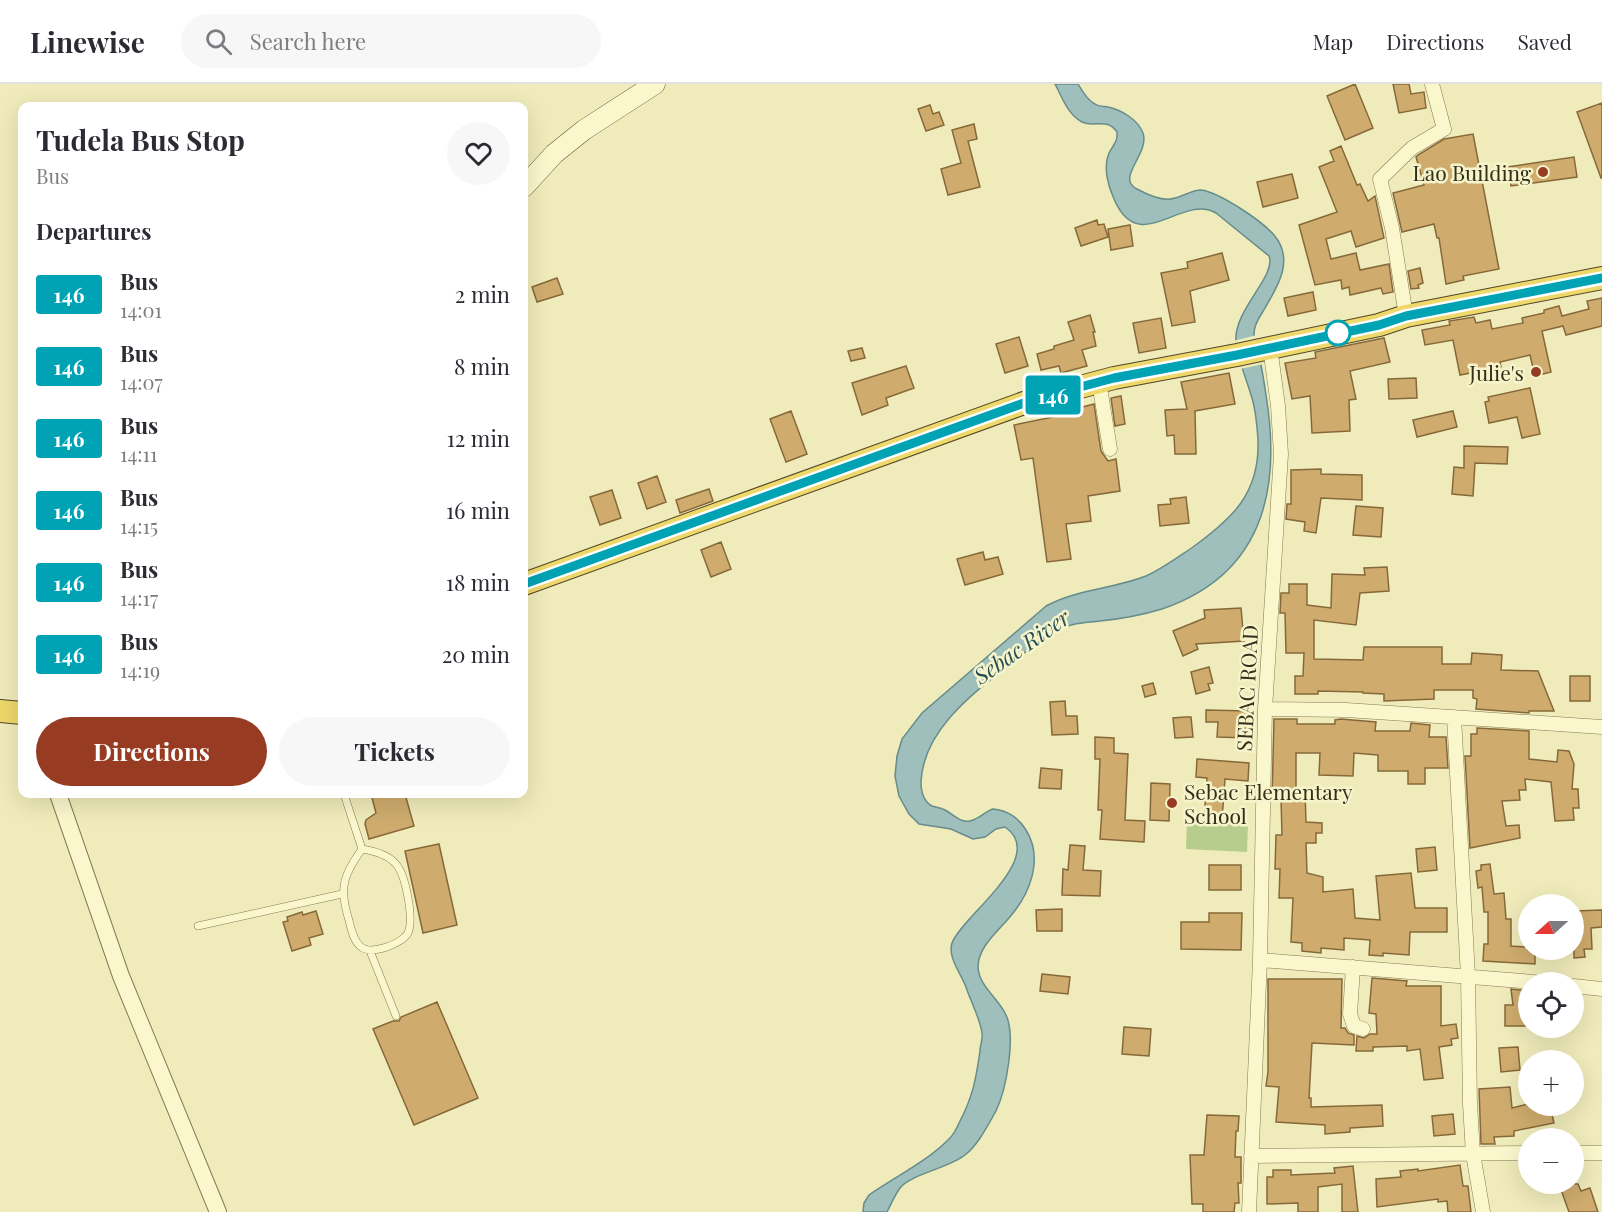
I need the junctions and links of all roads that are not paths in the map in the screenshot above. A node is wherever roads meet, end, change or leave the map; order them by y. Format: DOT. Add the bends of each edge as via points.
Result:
graph roads {
  1 [pos="655,84"];
  2 [pos="1432,84"];
  3 [pos="528,183"];
  4 [pos="1602,278"];
  5 [pos="1406,316"];
  6 [pos="1266,348"];
  7 [pos="1099,382"];
  8 [pos="1110,449"];
  9 [pos="528,583"];
  10 [pos="1265,709"];
  11 [pos="0,711"];
  12 [pos="18,713"];
  13 [pos="1454,717"];
  14 [pos="1602,727"];
  15 [pos="59,798"];
  16 [pos="345,798"];
  17 [pos="362,849"];
  18 [pos="342,894"];
  19 [pos="198,926"];
  20 [pos="370,951"];
  21 [pos="1260,960"];
  22 [pos="1353,967"];
  23 [pos="1468,976"];
  24 [pos="1518,981"];
  25 [pos="1584,987"];
  26 [pos="1602,989"];
  27 [pos="396,1016"];
  28 [pos="1363,1029"];
  29 [pos="1584,1153"];
  30 [pos="1602,1153"];
  31 [pos="1473,1154"];
  32 [pos="1518,1154"];
  33 [pos="1251,1156"];
  34 [pos="218,1212"];
  35 [pos="1249,1212"];
  36 [pos="1483,1212"];
  1 -- 3 [label="main road" via="584,130 554,154"];
  2 -- 5 [label="street" via="1444,129 1412,147 1380,179"];
  4 -- 5 [label="highway"];
  5 -- 6 [label="highway"];
  6 -- 7 [label="highway"];
  6 -- 10 [label="street, SEBAC ROAD" via="1278,406 1281,454"];
  7 -- 8 [label="street"];
  7 -- 9 [label="highway" via="1035,399"];
  10 -- 13 [label="street"];
  10 -- 21 [label="street, SEBAC ROAD"];
  11 -- 12 [label="highway"];
  13 -- 14 [label="street"];
  13 -- 23 [label="street"];
  15 -- 34 [label="street" via="121,976"];
  16 -- 17 [label="lane"];
  17 -- 18 [label="lane" via="350,867"];
  17 -- 20 [label="lane" via="385,855 397,864 404,878 411,917 407,935 401,941"];
  18 -- 19 [label="lane"];
  18 -- 20 [label="lane" via="353,935 358,945"];
  20 -- 27 [label="lane"];
  21 -- 22 [label="street"];
  21 -- 33 [label="street, SEBAC ROAD"];
  22 -- 23 [label="street"];
  22 -- 28 [label="street" via="1350,1019 1354,1026"];
  23 -- 24 [label="street"];
  23 -- 31 [label="street"];
  25 -- 26 [label="street"];
  29 -- 30 [label="street"];
  31 -- 32 [label="street"];
  31 -- 33 [label="street"];
  31 -- 36 [label="street"];
  33 -- 35 [label="street, SEBAC ROAD"];
}
